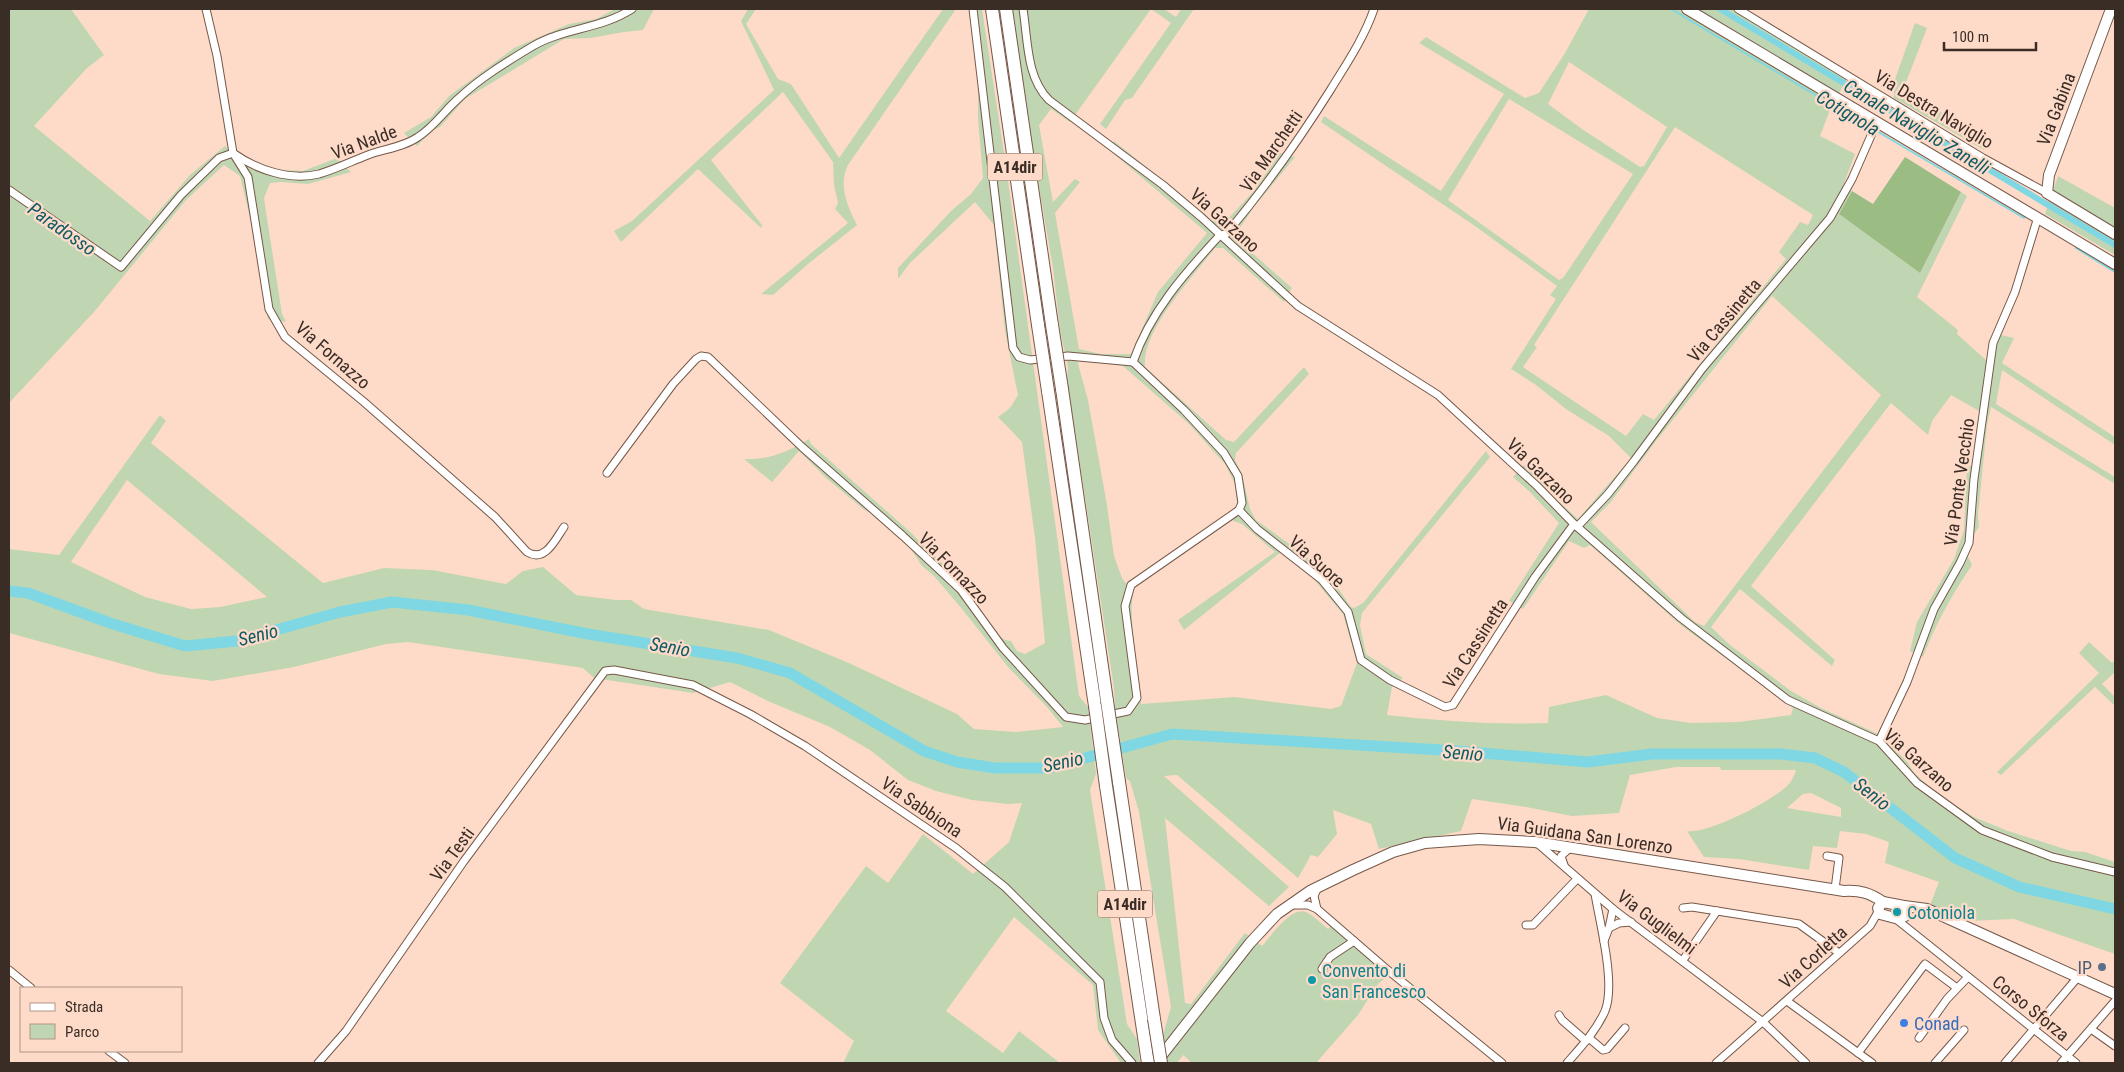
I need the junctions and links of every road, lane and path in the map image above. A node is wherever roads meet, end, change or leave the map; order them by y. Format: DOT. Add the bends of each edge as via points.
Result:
graph roads {
  1 [pos="206,9"];
  2 [pos="632,9"];
  3 [pos="973,9"];
  4 [pos="992,9"];
  5 [pos="1006,9"];
  6 [pos="1023,9"];
  7 [pos="1374,9"];
  8 [pos="1687,9"];
  9 [pos="1738,9"];
  10 [pos="2111,9"];
  11 [pos="1877,122"];
  12 [pos="233,153"];
  13 [pos="9,190"];
  14 [pos="2047,193"];
  15 [pos="2038,217"];
  16 [pos="2115,234"];
  17 [pos="1220,235"];
  18 [pos="2115,264"];
  19 [pos="1133,362"];
  20 [pos="607,473"];
  21 [pos="1239,510"];
  22 [pos="1576,525"];
  23 [pos="564,527"];
  24 [pos="614,670"];
  25 [pos="1453,705"];
  26 [pos="1879,741"];
  27 [pos="1535,842"];
  28 [pos="1571,847"];
  29 [pos="1827,856"];
  30 [pos="1569,872"];
  31 [pos="2115,872"];
  32 [pos="1577,879"];
  33 [pos="1318,887"];
  34 [pos="1840,890"];
  35 [pos="1595,894"];
  36 [pos="1290,905"];
  37 [pos="1683,908"];
  38 [pos="1317,909"];
  39 [pos="1613,909"];
  40 [pos="1717,911"];
  41 [pos="1892,912"];
  42 [pos="1631,922"];
  43 [pos="1526,925"];
  44 [pos="1600,925"];
  45 [pos="1609,928"];
  46 [pos="1354,941"];
  47 [pos="1603,944"];
  48 [pos="1840,953"];
  49 [pos="1683,960"];
  50 [pos="1322,969"];
  51 [pos="9,970"];
  52 [pos="1968,977"];
  53 [pos="2078,977"];
  54 [pos="30,987"];
  55 [pos="1957,988"];
  56 [pos="2115,994"];
  57 [pos="1787,1001"];
  58 [pos="2115,1001"];
  59 [pos="1559,1015"];
  60 [pos="1148,1021"];
  61 [pos="1763,1022"];
  62 [pos="1625,1028"];
  63 [pos="2033,1029"];
  64 [pos="2091,1029"];
  65 [pos="1964,1030"];
  66 [pos="1919,1038"];
  67 [pos="1587,1039"];
  68 [pos="2115,1046"];
  69 [pos="110,1052"];
  70 [pos="1858,1053"];
  71 [pos="2067,1056"];
  72 [pos="125,1063"];
  73 [pos="318,1063"];
  74 [pos="1132,1063"];
  75 [pos="1148,1063"];
  76 [pos="1156,1063"];
  77 [pos="1161,1063"];
  78 [pos="1502,1063"];
  79 [pos="1566,1063"];
  80 [pos="1716,1063"];
  81 [pos="1806,1063"];
  82 [pos="1872,1063"];
  83 [pos="1935,1063"];
  84 [pos="2005,1063"];
  85 [pos="2061,1063"];
  86 [pos="2076,1063"];
  1 -- 12 [label="street, Via Fornazzo" via="218,56"];
  2 -- 12 [label="street, Via Nalde" via="596,26 544,40 524,51 472,86 422,134 409,142 308,175 279,174 244,161"];
  3 -- 19 [label="street" via="1013,348 1019,357 1030,360 1068,356"];
  4 -- 60 [label="highway, A14dir, bridge" via="1106,786"];
  5 -- 60 [label="highway, A14dir, bridge" via="1119,782"];
  6 -- 17 [label="street, Via Garzano" via="1033,74 1041,92 1163,185"];
  7 -- 17 [label="street, Via Marchetti" via="1366,32 1303,134 1256,200 1226,234"];
  8 -- 11 [label="street"];
  9 -- 14 [label="street, Via Destra Naviglio" via="1966,148"];
  10 -- 14 [label="street, Via Gabina" via="2049,175"];
  11 -- 15 [label="street"];
  11 -- 22 [label="street, Via Cassinetta" via="1852,179 1830,218 1702,370 1608,494"];
  12 -- 13 [label="street" via="219,158 180,195 121,267"];
  12 -- 23 [label="street, Via Fornazzo" via="248,177 269,309 285,337 495,517 526,552 538,556"];
  14 -- 16 [label="street, Via Destra Naviglio"];
  15 -- 18 [label="street"];
  15 -- 26 [label="street, Via Ponte Vecchio" via="2016,292 1993,343 1974,479 1969,543 1934,608 1907,682"];
  17 -- 19 [label="street, Via Marchetti" via="1179,281 1155,315"];
  17 -- 22 [label="street, Via Garzano" via="1298,306 1438,395"];
  19 -- 21 [label="street" via="1224,453 1238,476 1242,503"];
  20 -- 21 [label="street, Via Fornazzo" via="673,384 696,359 708,357 802,448 961,590 1003,648 1066,716 1085,720 1128,711 1137,698 1125,606 1131,584"];
  21 -- 25 [label="street, Via Suore" via="1257,529 1322,580 1348,612 1361,660 1390,680 1445,707"];
  22 -- 25 [label="street, Via Cassinetta" via="1534,577"];
  22 -- 26 [label="street, Via Garzano" via="1681,618 1788,700"];
  24 -- 73 [label="street, Via Testi" via="605,671 464,862 346,1031"];
  24 -- 74 [label="street, Via Sabbiona" via="693,685 734,706 804,746 956,848 1005,886 1100,982 1104,1018 1112,1040"];
  26 -- 31 [label="street, Via Garzano" via="1916,783 1982,830 2052,857"];
  27 -- 28 [label="street, Via Guidana San Lorenzo"];
  27 -- 30 [label="street, Via Guglielmi"];
  27 -- 33 [label="street, Via Guidana San Lorenzo" via="1480,838 1426,844 1393,852"];
  28 -- 30 [label="street" via="1561,856"];
  28 -- 34 [label="street, Via Guidana San Lorenzo"];
  29 -- 34 [label="street" via="1840,858"];
  30 -- 32 [label="street, Via Guglielmi"];
  32 -- 35 [label="street, Via Guglielmi"];
  32 -- 43 [label="street" via="1533,924"];
  33 -- 36 [label="street, Via Guidana San Lorenzo"];
  33 -- 38 [label="street" via="1314,896"];
  34 -- 41 [label="street, Via Guidana San Lorenzo" via="1869,898"];
  35 -- 39 [label="street, Via Guglielmi"];
  35 -- 44 [label="street"];
  36 -- 38 [label="street" via="1301,904"];
  36 -- 76 [label="street, Via Guidana San Lorenzo" via="1250,943"];
  37 -- 40 [label="street"];
  38 -- 46 [label="street"];
  39 -- 42 [label="street, Via Guglielmi"];
  39 -- 44 [label="street" via="1603,914"];
  39 -- 45 [label="street"];
  40 -- 48 [label="street" via="1799,924"];
  40 -- 49 [label="street"];
  41 -- 48 [label="street, Via Corletta" via="1870,926"];
  41 -- 52 [label="street, Corso Sforza"];
  41 -- 53 [label="street" via="1934,913"];
  42 -- 45 [label="street"];
  42 -- 49 [label="street, Via Guglielmi"];
  44 -- 47 [label="street"];
  45 -- 47 [label="street"];
  46 -- 50 [label="street" via="1330,957"];
  46 -- 78 [label="street"];
  47 -- 67 [label="street" via="1609,994 1605,1011"];
  48 -- 57 [label="street, Via Corletta"];
  49 -- 61 [label="street, Via Guglielmi"];
  51 -- 54 [label="street"];
  52 -- 55 [label="street, Corso Sforza"];
  52 -- 63 [label="street, Corso Sforza"];
  53 -- 56 [label="street"];
  53 -- 63 [label="street"];
  55 -- 66 [label="street, Corso Sforza"];
  55 -- 70 [label="street" via="1925,964"];
  57 -- 61 [label="street, Via Corletta"];
  57 -- 70 [label="street"];
  58 -- 64 [label="street"];
  59 -- 67 [label="street"];
  60 -- 75 [label="highway, A14dir"];
  60 -- 77 [label="highway, A14dir, bridge"];
  61 -- 80 [label="street, Via Corletta"];
  61 -- 81 [label="street, Via Guglielmi"];
  62 -- 67 [label="street" via="1607,1050"];
  63 -- 71 [label="street, Corso Sforza"];
  63 -- 84 [label="street"];
  64 -- 68 [label="street"];
  64 -- 71 [label="street"];
  65 -- 83 [label="street"];
  67 -- 79 [label="street"];
  69 -- 72 [label="street"];
  70 -- 82 [label="street"];
  71 -- 85 [label="street"];
  71 -- 86 [label="street, Corso Sforza"];
}
